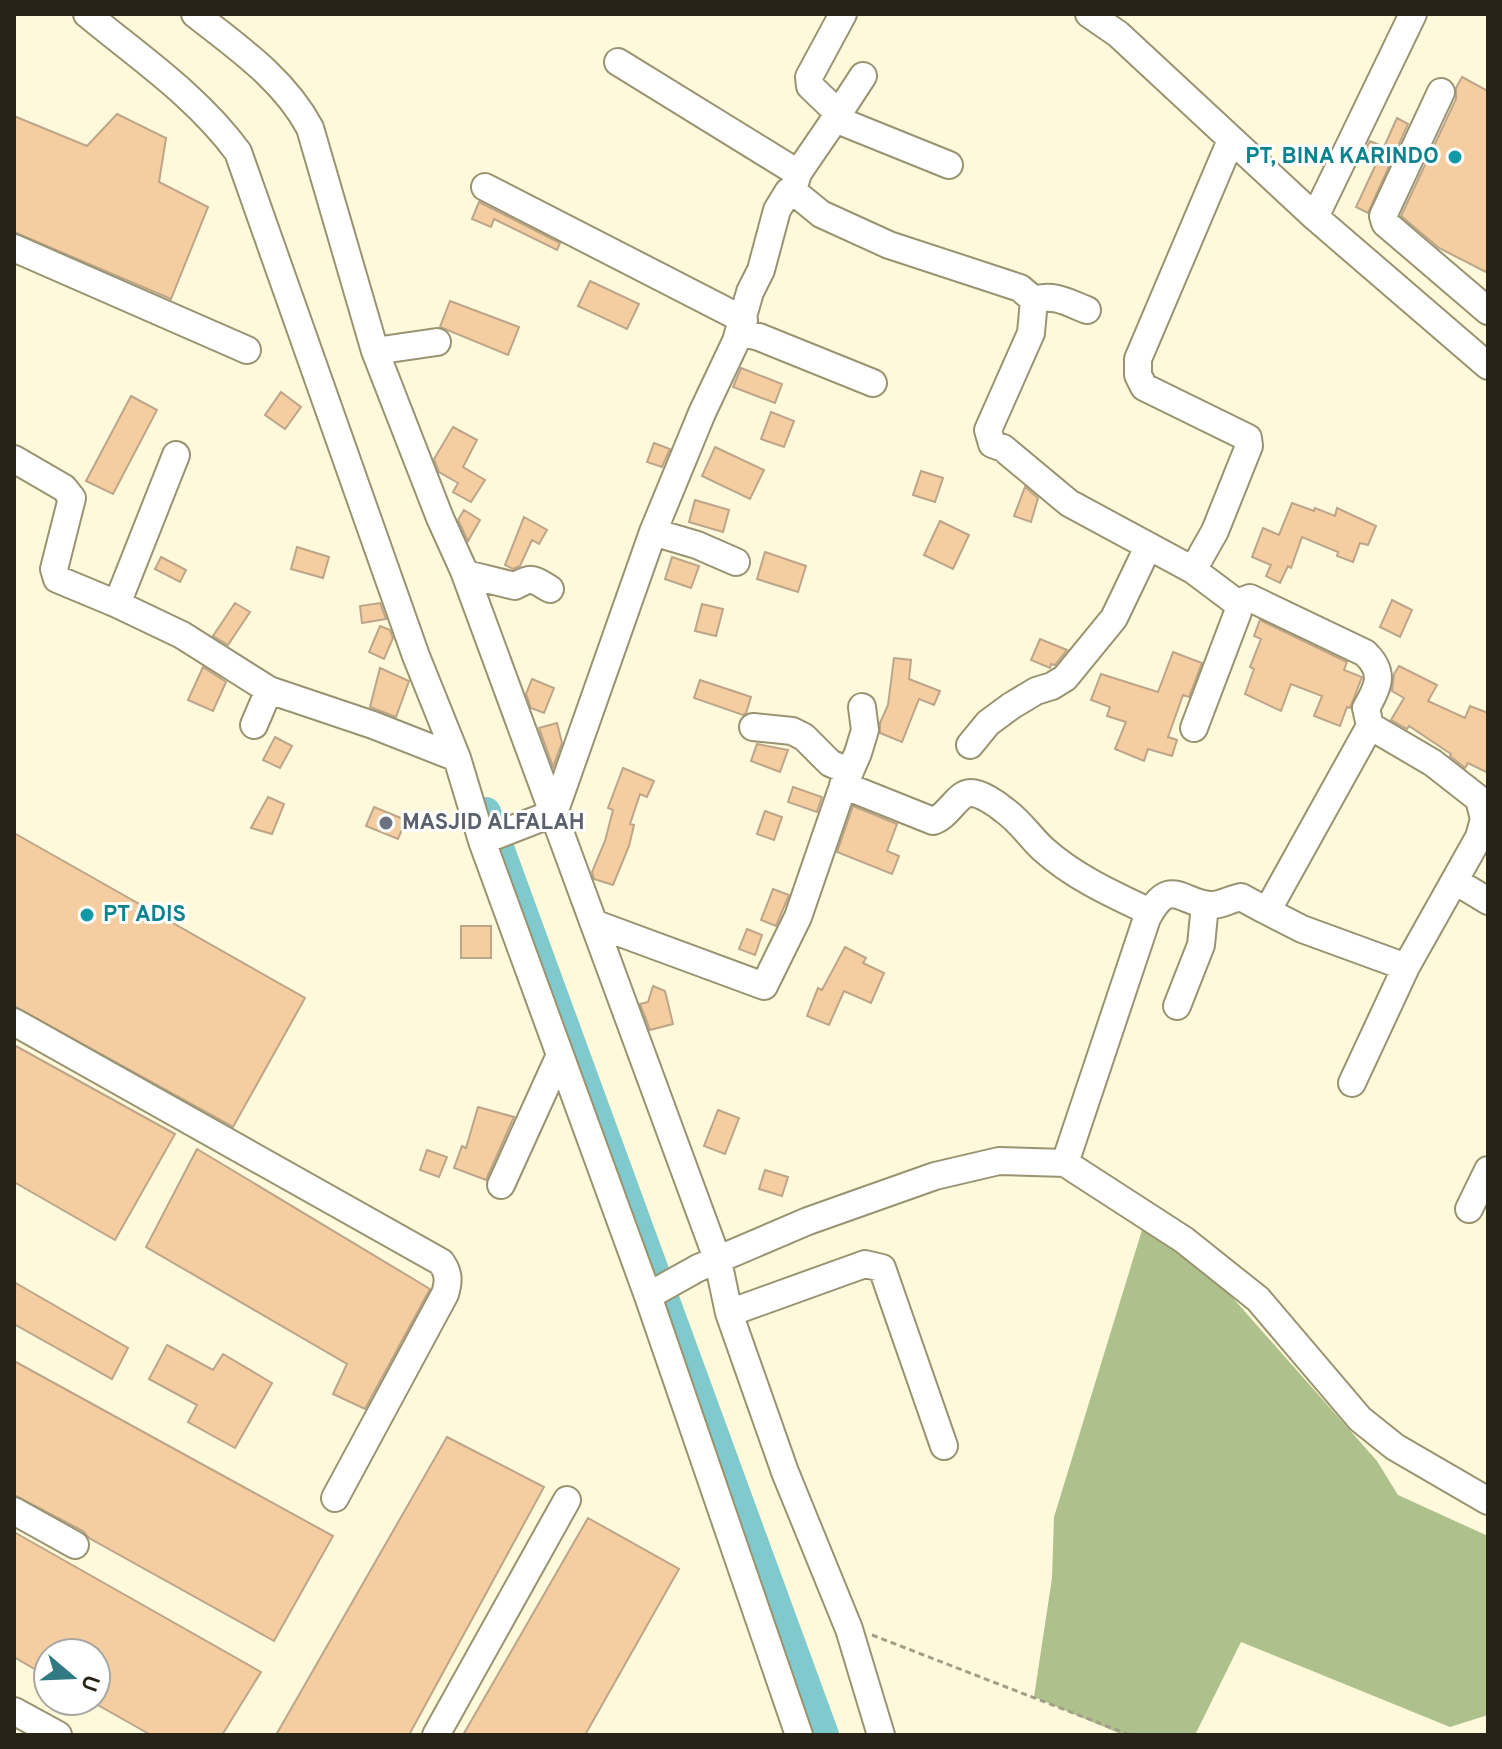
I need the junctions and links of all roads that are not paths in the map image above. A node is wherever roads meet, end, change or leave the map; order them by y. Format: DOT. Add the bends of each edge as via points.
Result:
graph roads {
  1 [pos="87,14"];
  2 [pos="195,14"];
  3 [pos="843,14"];
  4 [pos="1089,14"];
  5 [pos="1413,14"];
  6 [pos="618,62"];
  7 [pos="863,76"];
  8 [pos="1441,92"];
  9 [pos="835,119"];
  10 [pos="1231,140"];
  11 [pos="949,165"];
  12 [pos="796,182"];
  13 [pos="485,187"];
  14 [pos="1315,217"];
  15 [pos="14,248"];
  16 [pos="1034,300"];
  17 [pos="1087,310"];
  18 [pos="1488,311"];
  19 [pos="1488,321"];
  20 [pos="742,326"];
  21 [pos="437,342"];
  22 [pos="247,350"];
  23 [pos="375,351"];
  24 [pos="1480,359"];
  25 [pos="873,383"];
  26 [pos="176,455"];
  27 [pos="14,459"];
  28 [pos="653,532"];
  29 [pos="1148,547"];
  30 [pos="736,562"];
  31 [pos="1193,570"];
  32 [pos="464,571"];
  33 [pos="550,589"];
  34 [pos="1237,603"];
  35 [pos="117,604"];
  36 [pos="269,690"];
  37 [pos="862,707"];
  38 [pos="254,725"];
  39 [pos="1370,726"];
  40 [pos="753,727"];
  41 [pos="1194,728"];
  42 [pos="970,745"];
  43 [pos="457,758"];
  44 [pos="846,779"];
  45 [pos="1484,792"];
  46 [pos="542,817"];
  47 [pos="487,839"];
  48 [pos="1455,881"];
  49 [pos="1488,901"];
  50 [pos="1205,905"];
  51 [pos="1263,909"];
  52 [pos="1150,912"];
  53 [pos="596,924"];
  54 [pos="1406,967"];
  55 [pos="1177,1006"];
  56 [pos="14,1022"];
  57 [pos="560,1055"];
  58 [pos="1352,1083"];
  59 [pos="1069,1154"];
  60 [pos="1488,1170"];
  61 [pos="501,1185"];
  62 [pos="1469,1209"];
  63 [pos="708,1265"];
  64 [pos="651,1295"];
  65 [pos="729,1313"];
  66 [pos="944,1446"];
  67 [pos="335,1498"];
  68 [pos="567,1500"];
  69 [pos="1488,1501"];
  70 [pos="14,1511"];
  71 [pos="75,1545"];
  72 [pos="14,1711"];
  73 [pos="58,1735"];
  74 [pos="436,1735"];
  75 [pos="799,1735"];
  76 [pos="881,1735"];
  1 -- 43 [label="street" via="191,99 238,152"];
  2 -- 23 [label="street" via="252,59 298,105 310,128"];
  3 -- 9 [label="street" via="809,77 810,86 835,110"];
  4 -- 10 [label="street" via="1118,34"];
  5 -- 14 [label="street"];
  6 -- 12 [label="street"];
  7 -- 9 [label="street"];
  8 -- 18 [label="street" via="1383,216"];
  9 -- 11 [label="street"];
  9 -- 12 [label="street"];
  10 -- 14 [label="street"];
  10 -- 31 [label="street" via="1138,359 1144,387 1248,438 1215,531"];
  12 -- 16 [label="street" via="821,214 875,239 1020,288"];
  12 -- 20 [label="street" via="777,210"];
  13 -- 20 [label="street"];
  14 -- 24 [label="street"];
  15 -- 22 [label="street"];
  16 -- 17 [label="street" via="1055,298"];
  16 -- 29 [label="street" via="1031,333 988,430 992,444 1069,503"];
  19 -- 24 [label="street"];
  20 -- 25 [label="street"];
  20 -- 28 [label="street"];
  21 -- 23 [label="street"];
  23 -- 32 [label="street"];
  26 -- 35 [label="street"];
  27 -- 35 [label="street" via="72,498 54,576"];
  28 -- 30 [label="street"];
  28 -- 46 [label="street"];
  29 -- 31 [label="street"];
  29 -- 42 [label="street" via="1114,618 1065,678 999,714"];
  31 -- 34 [label="street"];
  32 -- 33 [label="street" via="515,586 532,580"];
  32 -- 46 [label="street"];
  34 -- 39 [label="street" via="1250,598 1376,663 1376,692 1366,708"];
  34 -- 41 [label="street"];
  35 -- 36 [label="street" via="193,641"];
  36 -- 38 [label="street"];
  36 -- 43 [label="street"];
  37 -- 44 [label="street" via="865,730"];
  39 -- 45 [label="street"];
  39 -- 51 [label="street" via="1270,906"];
  40 -- 44 [label="street" via="804,737"];
  43 -- 47 [label="street"];
  44 -- 52 [label="street" via="933,821 968,792 974,793 1021,822 1042,848 1086,881"];
  44 -- 53 [label="street" via="798,917 764,986"];
  45 -- 48 [label="street" via="1479,837"];
  46 -- 47 [label="street"];
  46 -- 53 [label="street"];
  47 -- 57 [label="street"];
  48 -- 49 [label="street"];
  48 -- 54 [label="street"];
  50 -- 51 [label="street" via="1241,897"];
  50 -- 52 [label="street" via="1166,895"];
  50 -- 55 [label="street" via="1201,945"];
  51 -- 54 [label="street"];
  52 -- 59 [label="street"];
  53 -- 63 [label="street"];
  54 -- 58 [label="street"];
  56 -- 67 [label="street" via="447,1270 445,1294"];
  57 -- 61 [label="street"];
  57 -- 64 [label="street"];
  59 -- 63 [label="street" via="999,1161 935,1176 808,1221"];
  59 -- 69 [label="street" via="1258,1299 1360,1419 1395,1447"];
  60 -- 62 [label="street"];
  63 -- 64 [label="street"];
  63 -- 65 [label="street"];
  64 -- 75 [label="street"];
  65 -- 66 [label="street" via="865,1264 882,1268"];
  65 -- 76 [label="street" via="785,1472 849,1629"];
  68 -- 74 [label="street"];
  70 -- 71 [label="street"];
  72 -- 73 [label="street"];
}
